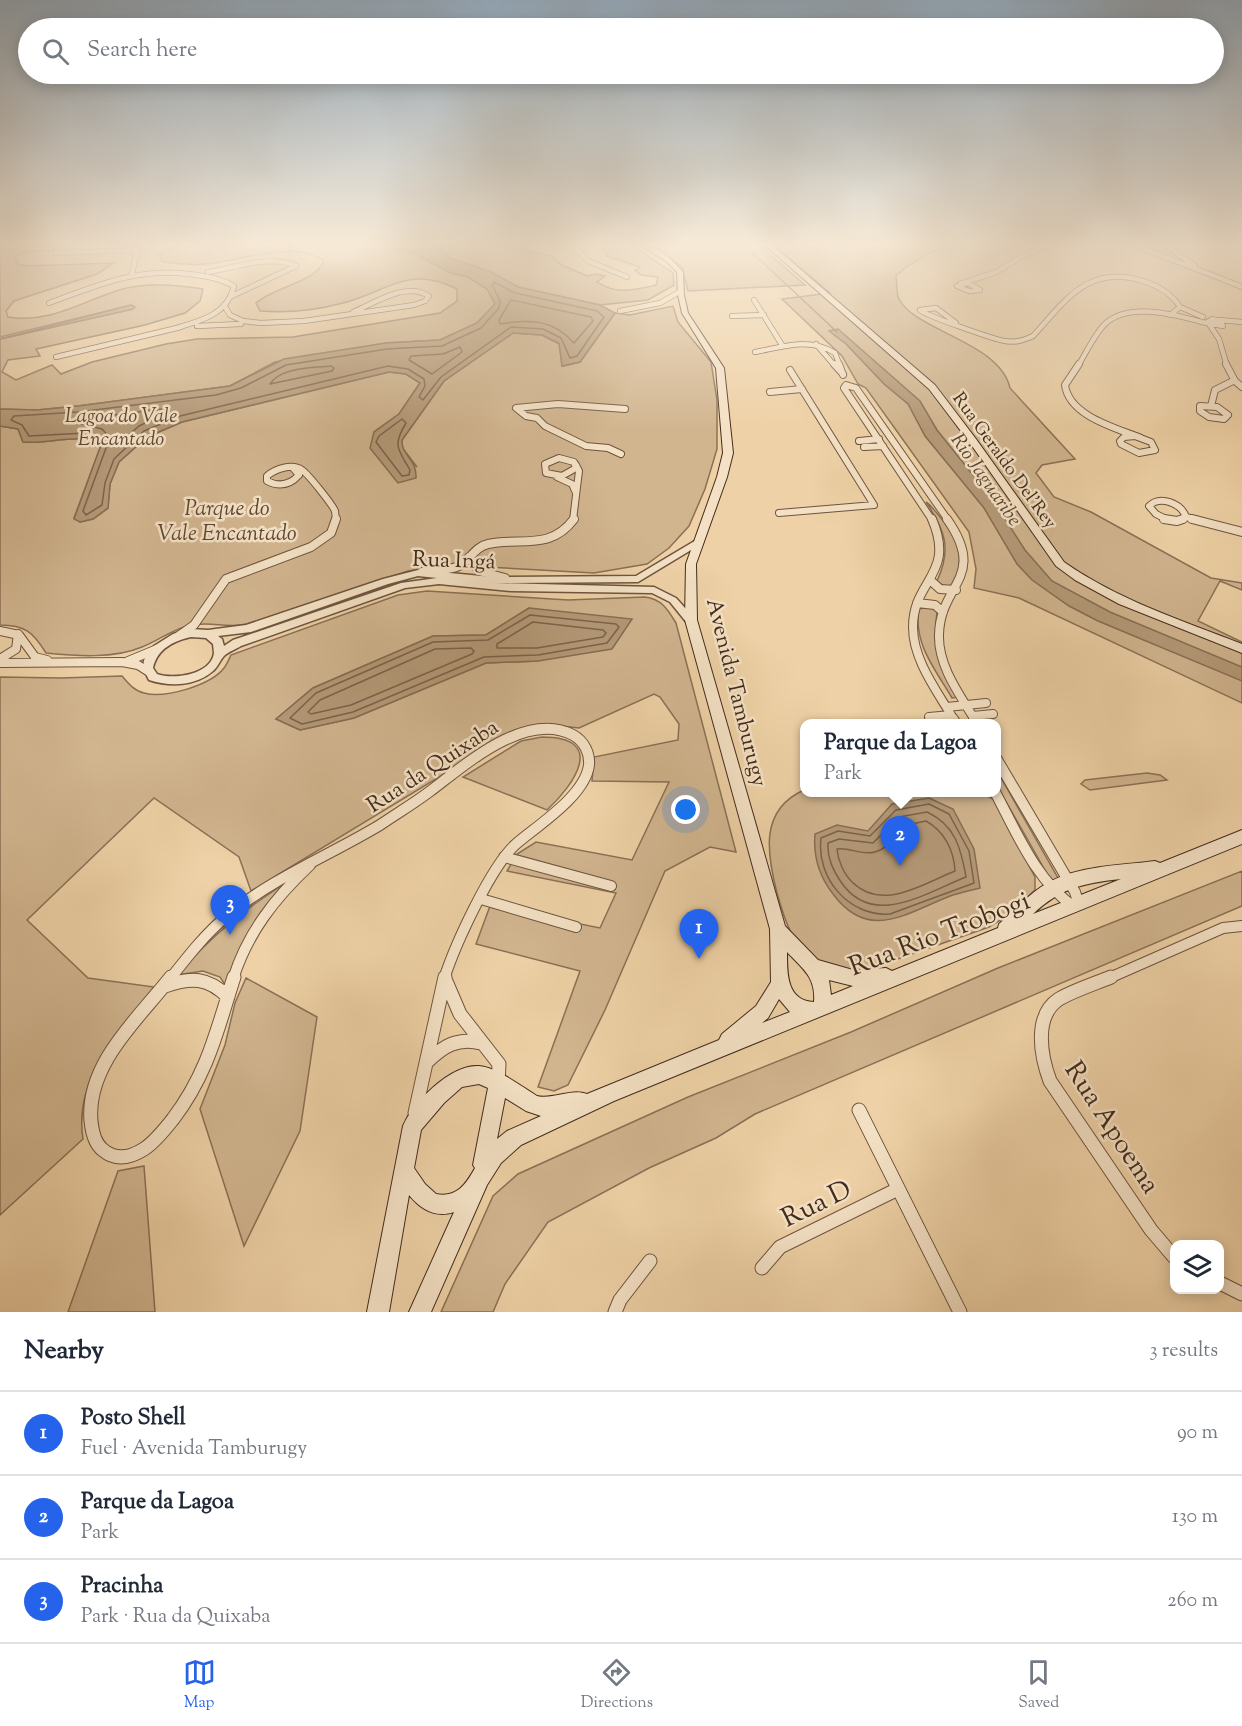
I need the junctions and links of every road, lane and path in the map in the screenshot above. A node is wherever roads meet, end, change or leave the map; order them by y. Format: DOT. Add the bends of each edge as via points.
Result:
graph roads {
  1 [pos="375,306"];
  2 [pos="396,306"];
  3 [pos="648,306"];
  4 [pos="684,306"];
  5 [pos="758,306"];
  6 [pos="839,306"];
  7 [pos="1064,306"];
  8 [pos="1180,307"];
  9 [pos="225,308"];
  10 [pos="371,308"];
  11 [pos="620,311"];
  12 [pos="945,314"];
  13 [pos="764,315"];
  14 [pos="1170,315"];
  15 [pos="732,316"];
  16 [pos="936,318"];
  17 [pos="1210,322"];
  18 [pos="1242,322"];
  19 [pos="239,323"];
  20 [pos="956,323"];
  21 [pos="196,324"];
  22 [pos="1222,326"];
  23 [pos="1219,336"];
  24 [pos="780,342"];
  25 [pos="816,344"];
  26 [pos="755,352"];
  27 [pos="56,357"];
  28 [pos="838,357"];
  29 [pos="829,358"];
  30 [pos="790,370"];
  31 [pos="843,375"];
  32 [pos="1233,381"];
  33 [pos="849,385"];
  34 [pos="1242,387"];
  35 [pos="802,389"];
  36 [pos="770,392"];
  37 [pos="1211,406"];
  38 [pos="624,409"];
  39 [pos="859,410"];
  40 [pos="871,410"];
  41 [pos="1101,422"];
  42 [pos="1141,438"];
  43 [pos="859,441"];
  44 [pos="881,442"];
  45 [pos="1121,444"];
  46 [pos="864,447"];
  47 [pos="621,454"];
  48 [pos="576,465"];
  49 [pos="293,468"];
  50 [pos="551,475"];
  51 [pos="284,484"];
  52 [pos="313,485"];
  53 [pos="576,493"];
  54 [pos="934,500"];
  55 [pos="920,501"];
  56 [pos="779,513"];
  57 [pos="1186,517"];
  58 [pos="1242,532"];
  59 [pos="698,542"];
  60 [pos="469,557"];
  61 [pos="418,573"];
  62 [pos="513,580"];
  63 [pos="930,580"];
  64 [pos="956,590"];
  65 [pos="917,603"];
  66 [pos="943,612"];
  67 [pos="201,616"];
  68 [pos="691,620"];
  69 [pos="0,631"];
  70 [pos="18,634"];
  71 [pos="207,634"];
  72 [pos="175,638"];
  73 [pos="160,647"];
  74 [pos="1242,649"];
  75 [pos="219,654"];
  76 [pos="0,658"];
  77 [pos="59,662"];
  78 [pos="122,662"];
  79 [pos="0,663"];
  80 [pos="149,672"];
  81 [pos="986,703"];
  82 [pos="967,705"];
  83 [pos="993,714"];
  84 [pos="951,715"];
  85 [pos="929,717"];
  86 [pos="974,719"];
  87 [pos="978,719"];
  88 [pos="1001,767"];
  89 [pos="998,797"];
  90 [pos="1242,837"];
  91 [pos="504,856"];
  92 [pos="310,865"];
  93 [pos="1175,865"];
  94 [pos="1068,883"];
  95 [pos="611,886"];
  96 [pos="1052,889"];
  97 [pos="481,899"];
  98 [pos="1076,906"];
  99 [pos="1242,926"];
  100 [pos="576,927"];
  101 [pos="778,929"];
  102 [pos="997,937"];
  103 [pos="816,968"];
  104 [pos="905,973"];
  105 [pos="445,978"];
  106 [pos="779,984"];
  107 [pos="164,986"];
  108 [pos="228,997"];
  109 [pos="816,1008"];
  110 [pos="481,1043"];
  111 [pos="718,1049"];
  112 [pos="426,1063"];
  113 [pos="498,1084"];
  114 [pos="608,1094"];
  115 [pos="859,1110"];
  116 [pos="412,1126"];
  117 [pos="404,1169"];
  118 [pos="477,1184"];
  119 [pos="898,1189"];
  120 [pos="1170,1252"];
  121 [pos="650,1261"];
  122 [pos="762,1268"];
  123 [pos="1224,1285"];
  124 [pos="1242,1294"];
  125 [pos="378,1312"];
  126 [pos="420,1312"];
  127 [pos="615,1312"];
  128 [pos="960,1312"];
  1 -- 10 [label="street"];
  2 -- 10 [label="street"];
  3 -- 11 [label="street"];
  4 -- 59 [label="main road, Avenida Tamburugy" via="720,368 727,440 726,463"];
  5 -- 13 [label="street"];
  6 -- 74 [label="main road, Rua Geraldo Del'Rey" via="932,387 1060,564 1075,577"];
  7 -- 20 [label="street" via="1023,341 993,339"];
  8 -- 14 [label="street"];
  8 -- 17 [label="street"];
  9 -- 19 [label="street"];
  9 -- 21 [label="street"];
  10 -- 19 [label="street" via="263,324"];
  12 -- 16 [label="street"];
  12 -- 16 [label="street" via="933,308 920,310"];
  12 -- 20 [label="street"];
  13 -- 15 [label="street"];
  13 -- 24 [label="street"];
  14 -- 17 [label="street"];
  14 -- 41 [label="street" via="1136,314 1110,320 1067,381 1064,389 1068,399"];
  16 -- 20 [label="street"];
  17 -- 18 [label="street"];
  17 -- 22 [label="street"];
  17 -- 23 [label="street"];
  18 -- 22 [label="street"];
  19 -- 21 [label="street"];
  21 -- 27 [label="street"];
  22 -- 23 [label="street"];
  23 -- 32 [label="street"];
  24 -- 25 [label="street"];
  24 -- 26 [label="street" via="773,350"];
  25 -- 28 [label="street"];
  25 -- 29 [label="street"];
  28 -- 29 [label="street"];
  28 -- 31 [label="street"];
  29 -- 31 [label="street"];
  30 -- 35 [label="street"];
  31 -- 33 [label="street"];
  32 -- 34 [label="street"];
  32 -- 37 [label="street" via="1215,390"];
  33 -- 39 [label="street" via="844,388"];
  33 -- 40 [label="street" via="855,387"];
  35 -- 36 [label="street"];
  35 -- 56 [label="street" via="874,506"];
  38 -- 47 [label="street" via="558,404 516,408 586,446"];
  39 -- 40 [label="street"];
  39 -- 44 [label="street"];
  40 -- 54 [label="street"];
  41 -- 42 [label="street"];
  41 -- 45 [label="street"];
  42 -- 45 [label="street" via="1124,437"];
  42 -- 45 [label="street" via="1154,445 1153,452 1133,451"];
  43 -- 44 [label="street"];
  44 -- 46 [label="street"];
  44 -- 55 [label="street"];
  48 -- 50 [label="street" via="569,475"];
  48 -- 50 [label="street" via="564,458 548,461 543,467"];
  48 -- 53 [label="street"];
  49 -- 51 [label="street" via="299,475"];
  49 -- 51 [label="street" via="278,468 267,476 269,484"];
  49 -- 52 [label="street" via="302,470"];
  50 -- 53 [label="street" via="568,481"];
  51 -- 52 [label="street"];
  52 -- 67 [label="street" via="337,516 330,533 311,548 226,579"];
  53 -- 60 [label="street" via="575,517 564,532 544,540 487,544"];
  54 -- 55 [label="street"];
  54 -- 64 [label="street" via="964,549 964,574"];
  55 -- 63 [label="street" via="942,545 940,563"];
  57 -- 57 [label="street" via="1180,507 1169,502 1157,501 1149,506 1158,516 1170,520 1181,521"];
  57 -- 58 [label="street"];
  59 -- 62 [label="street, Rua Ingá" via="638,579"];
  59 -- 68 [label="main road, Avenida Tamburugy" via="689,580"];
  60 -- 61 [label="street" via="455,568"];
  60 -- 62 [label="street" via="479,571"];
  61 -- 62 [label="street, Rua Ingá"];
  61 -- 71 [label="street, Rua Ingá" via="386,580 247,629"];
  63 -- 64 [label="street" via="940,589"];
  63 -- 65 [label="street"];
  64 -- 66 [label="street"];
  65 -- 66 [label="street" via="929,603"];
  65 -- 84 [label="street" via="913,618 915,642"];
  66 -- 82 [label="street" via="939,635 943,659"];
  67 -- 71 [label="street" via="200,624"];
  67 -- 72 [label="street"];
  68 -- 75 [label="street, Rua Ingá" via="673,600 654,590 511,588 427,580 281,627 231,645"];
  68 -- 101 [label="main road, Avenida Tamburugy"];
  69 -- 70 [label="street"];
  70 -- 76 [label="street" via="16,649"];
  70 -- 77 [label="street" via="35,657"];
  71 -- 72 [label="street"];
  71 -- 75 [label="street" via="218,642"];
  72 -- 73 [label="street"];
  73 -- 78 [label="street" via="138,659"];
  73 -- 80 [label="street" via="149,663"];
  75 -- 80 [label="street" via="204,672 185,680 167,682"];
  77 -- 78 [label="street"];
  77 -- 79 [label="street"];
  78 -- 80 [label="street"];
  81 -- 82 [label="street"];
  82 -- 84 [label="street"];
  82 -- 86 [label="street"];
  83 -- 87 [label="street"];
  84 -- 85 [label="street"];
  88 -- 94 [label="street"];
  89 -- 96 [label="street"];
  90 -- 93 [label="main road, Rua Rio Trobogi"];
  91 -- 92 [label="street, Rua da Quixaba" via="566,802 583,781 589,762 587,752 572,734 533,731 499,743 409,807"];
  91 -- 95 [label="street"];
  91 -- 97 [label="street, Rua da Quixaba"];
  92 -- 107 [label="street, Rua da Quixaba" via="254,896 221,921"];
  92 -- 108 [label="street, Rua da Quixaba" via="268,908 256,927 242,953"];
  93 -- 94 [label="main road"];
  93 -- 98 [label="main road, Rua Rio Trobogi"];
  94 -- 96 [label="main road"];
  94 -- 98 [label="street"];
  96 -- 98 [label="street"];
  96 -- 102 [label="main road"];
  97 -- 100 [label="street"];
  97 -- 105 [label="street, Rua da Quixaba"];
  98 -- 102 [label="main road, Rua Rio Trobogi"];
  99 -- 120 [label="street, Rua Apoema" via="1223,928 1058,1000 1046,1014 1042,1056 1050,1081"];
  101 -- 103 [label="main road, Avenida Tamburugy"];
  101 -- 106 [label="main road, Avenida Tamburugy"];
  102 -- 104 [label="main road, Rua Rio Trobogi"];
  103 -- 104 [label="main road" via="853,978"];
  103 -- 109 [label="main road" via="824,984"];
  104 -- 109 [label="main road, Rua Rio Trobogi"];
  105 -- 110 [label="street" via="460,1014"];
  105 -- 112 [label="street, Rua da Quixaba"];
  106 -- 109 [label="main road" via="794,1005"];
  106 -- 111 [label="main road" via="762,1012"];
  107 -- 108 [label="street" via="197,978 210,981"];
  107 -- 108 [label="street, Rua da Quixaba" via="105,1062 93,1090 88,1122 93,1140 104,1153 117,1159 132,1157 148,1147 182,1107 206,1066"];
  109 -- 111 [label="main road"];
  110 -- 112 [label="street" via="453,1042"];
  110 -- 113 [label="street" via="499,1064"];
  111 -- 114 [label="main road"];
  112 -- 116 [label="street, Rua da Quixaba"];
  113 -- 114 [label="main road" via="544,1107"];
  113 -- 116 [label="main road" via="479,1075 458,1079"];
  113 -- 118 [label="main road"];
  114 -- 118 [label="main road" via="502,1146"];
  115 -- 119 [label="street"];
  116 -- 117 [label="main road"];
  117 -- 118 [label="main road" via="417,1193 435,1205 448,1205"];
  117 -- 125 [label="main road"];
  118 -- 126 [label="main road"];
  119 -- 122 [label="street, Rua D" via="780,1247"];
  119 -- 128 [label="street"];
  121 -- 127 [label="street"];
  123 -- 124 [label="street"];
}
